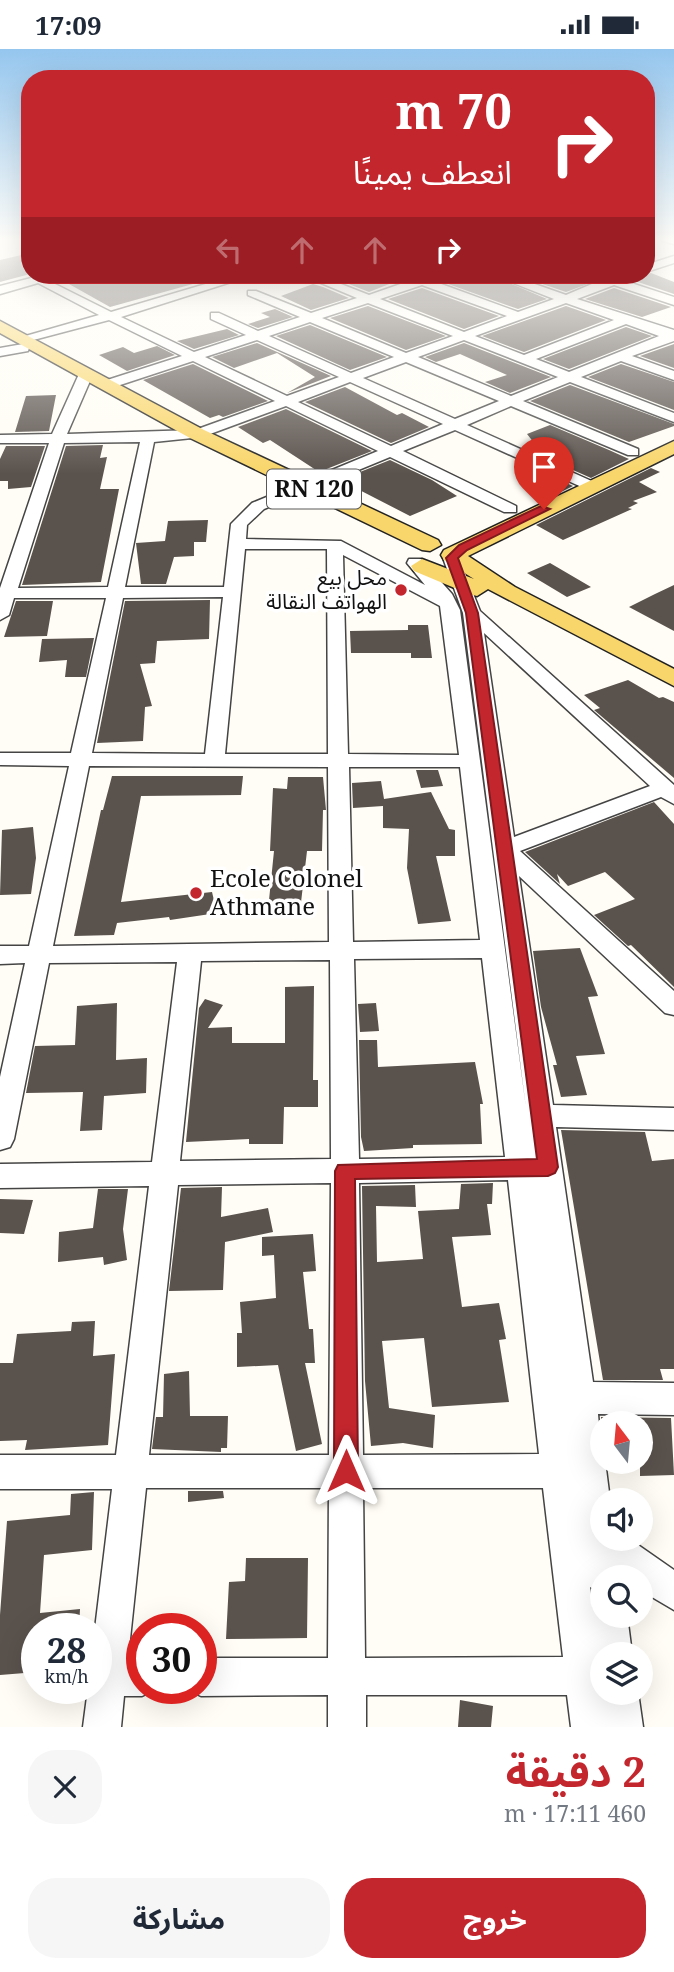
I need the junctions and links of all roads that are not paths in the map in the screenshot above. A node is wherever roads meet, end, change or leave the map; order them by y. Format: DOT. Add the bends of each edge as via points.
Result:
graph roads {
  1 [pos="106,317"];
  2 [pos="113,317"];
  3 [pos="218,317"];
  4 [pos="312,317"];
  5 [pos="313,317"];
  6 [pos="416,317"];
  7 [pos="513,317"];
  8 [pos="618,317"];
  9 [pos="625,320"];
  10 [pos="0,326"];
  11 [pos="0,335"];
  12 [pos="257,335"];
  13 [pos="463,336"];
  14 [pos="672,336"];
  15 [pos="14,348"];
  16 [pos="194,356"];
  17 [pos="408,356"];
  18 [pos="621,356"];
  19 [pos="523,360"];
  20 [pos="0,367"];
  21 [pos="82,372"];
  22 [pos="674,376"];
  23 [pos="350,378"];
  24 [pos="568,378"];
  25 [pos="106,385"];
  26 [pos="286,401"];
  27 [pos="513,401"];
  28 [pos="674,418"];
  29 [pos="455,425"];
  30 [pos="674,432"];
  31 [pos="197,434"];
  32 [pos="58,438"];
  33 [pos="148,438"];
  34 [pos="0,439"];
  35 [pos="674,447"];
  36 [pos="391,451"];
  37 [pos="632,452"];
  38 [pos="583,483"];
  39 [pos="302,489"];
  40 [pos="510,509"];
  41 [pos="237,544"];
  42 [pos="335,544"];
  43 [pos="431,556"];
  44 [pos="233,592"];
  45 [pos="4,593"];
  46 [pos="115,593"];
  47 [pos="461,600"];
  48 [pos="0,615"];
  49 [pos="674,679"];
  50 [pos="674,693"];
  51 [pos="0,759"];
  52 [pos="79,759"];
  53 [pos="214,760"];
  54 [pos="337,761"];
  55 [pos="470,761"];
  56 [pos="668,793"];
  57 [pos="504,849"];
  58 [pos="493,949"];
  59 [pos="341,951"];
  60 [pos="190,952"];
  61 [pos="38,954"];
  62 [pos="0,955"];
  63 [pos="674,1006"];
  64 [pos="541,1116"];
  65 [pos="674,1119"];
  66 [pos="0,1139"];
  67 [pos="534,1168"];
  68 [pos="345,1171"];
  69 [pos="165,1173"];
  70 [pos="0,1176"];
  71 [pos="579,1398"];
  72 [pos="674,1399"];
  73 [pos="346,1471"];
  74 [pos="559,1471"];
  75 [pos="0,1472"];
  76 [pos="131,1472"];
  77 [pos="591,1488"];
  78 [pos="617,1551"];
  79 [pos="674,1591"];
  80 [pos="584,1676"];
  81 [pos="125,1677"];
  82 [pos="217,1677"];
  83 [pos="346,1677"];
  84 [pos="621,1705"];
  85 [pos="102,1727"];
  86 [pos="346,1727"];
  87 [pos="590,1727"];
  88 [pos="624,1727"];
  1 -- 15 [label="street"];
  2 -- 16 [label="street"];
  3 -- 12 [label="street"];
  4 -- 12 [label="street"];
  5 -- 17 [label="street"];
  6 -- 13 [label="street"];
  7 -- 13 [label="street"];
  8 -- 9 [label="street"];
  9 -- 14 [label="street"];
  9 -- 19 [label="street"];
  10 -- 15 [label="main road"];
  11 -- 15 [label="main road"];
  12 -- 16 [label="street"];
  12 -- 23 [label="street"];
  13 -- 17 [label="street"];
  13 -- 19 [label="street"];
  14 -- 18 [label="street"];
  15 -- 20 [label="street"];
  15 -- 21 [label="main road, RN 120"];
  16 -- 25 [label="street"];
  16 -- 26 [label="street"];
  17 -- 23 [label="street"];
  17 -- 27 [label="street"];
  18 -- 22 [label="street"];
  18 -- 24 [label="street"];
  19 -- 24 [label="street"];
  21 -- 25 [label="main road, RN 120"];
  21 -- 32 [label="street"];
  23 -- 26 [label="street"];
  23 -- 29 [label="street"];
  24 -- 27 [label="street"];
  24 -- 28 [label="street"];
  25 -- 31 [label="main road, RN 120"];
  26 -- 31 [label="street"];
  26 -- 36 [label="street"];
  27 -- 29 [label="street"];
  27 -- 37 [label="street"];
  29 -- 36 [label="street"];
  29 -- 38 [label="street"];
  30 -- 37 [label="main road"];
  31 -- 33 [label="street"];
  31 -- 39 [label="main road, RN 120"];
  32 -- 33 [label="street"];
  32 -- 34 [label="street"];
  32 -- 45 [label="street"];
  33 -- 46 [label="street"];
  35 -- 38 [label="main road"];
  36 -- 39 [label="street"];
  36 -- 40 [label="street"];
  37 -- 38 [label="main road"];
  38 -- 40 [label="main road"];
  38 -- 43 [label="main road"];
  39 -- 41 [label="street" via="247,514 239,524"];
  39 -- 43 [label="main road, RN 120" via="363,529"];
  40 -- 43 [label="main road"];
  41 -- 42 [label="street"];
  41 -- 44 [label="street"];
  42 -- 47 [label="street"];
  42 -- 54 [label="street"];
  43 -- 47 [label="street"];
  43 -- 47 [label="street"];
  43 -- 49 [label="main road, RN 120"];
  44 -- 46 [label="street"];
  44 -- 53 [label="street"];
  45 -- 46 [label="street"];
  45 -- 48 [label="street"];
  46 -- 52 [label="street"];
  47 -- 50 [label="main road"];
  47 -- 55 [label="street"];
  47 -- 56 [label="street"];
  47 -- 57 [label="street"];
  51 -- 52 [label="street"];
  52 -- 53 [label="street"];
  52 -- 61 [label="street"];
  53 -- 54 [label="street"];
  54 -- 55 [label="street"];
  54 -- 59 [label="street"];
  55 -- 58 [label="street"];
  56 -- 57 [label="street"];
  57 -- 63 [label="street"];
  57 -- 64 [label="street"];
  58 -- 59 [label="street"];
  58 -- 67 [label="street"];
  59 -- 60 [label="street"];
  59 -- 68 [label="street"];
  60 -- 61 [label="street"];
  60 -- 69 [label="street"];
  61 -- 62 [label="street"];
  61 -- 66 [label="street"];
  64 -- 65 [label="street"];
  64 -- 67 [label="street"];
  67 -- 68 [label="street"];
  67 -- 71 [label="street"];
  67 -- 74 [label="street"];
  68 -- 69 [label="street"];
  68 -- 73 [label="street"];
  69 -- 70 [label="street"];
  69 -- 76 [label="street"];
  71 -- 72 [label="street"];
  71 -- 77 [label="street"];
  73 -- 74 [label="street"];
  73 -- 76 [label="street"];
  73 -- 83 [label="street"];
  74 -- 80 [label="street"];
  75 -- 76 [label="street"];
  76 -- 81 [label="street"];
  78 -- 79 [label="street"];
  80 -- 83 [label="street"];
  80 -- 87 [label="street"];
  81 -- 85 [label="street"];
  82 -- 83 [label="street"];
  83 -- 86 [label="street"];
  84 -- 88 [label="street"];
}
